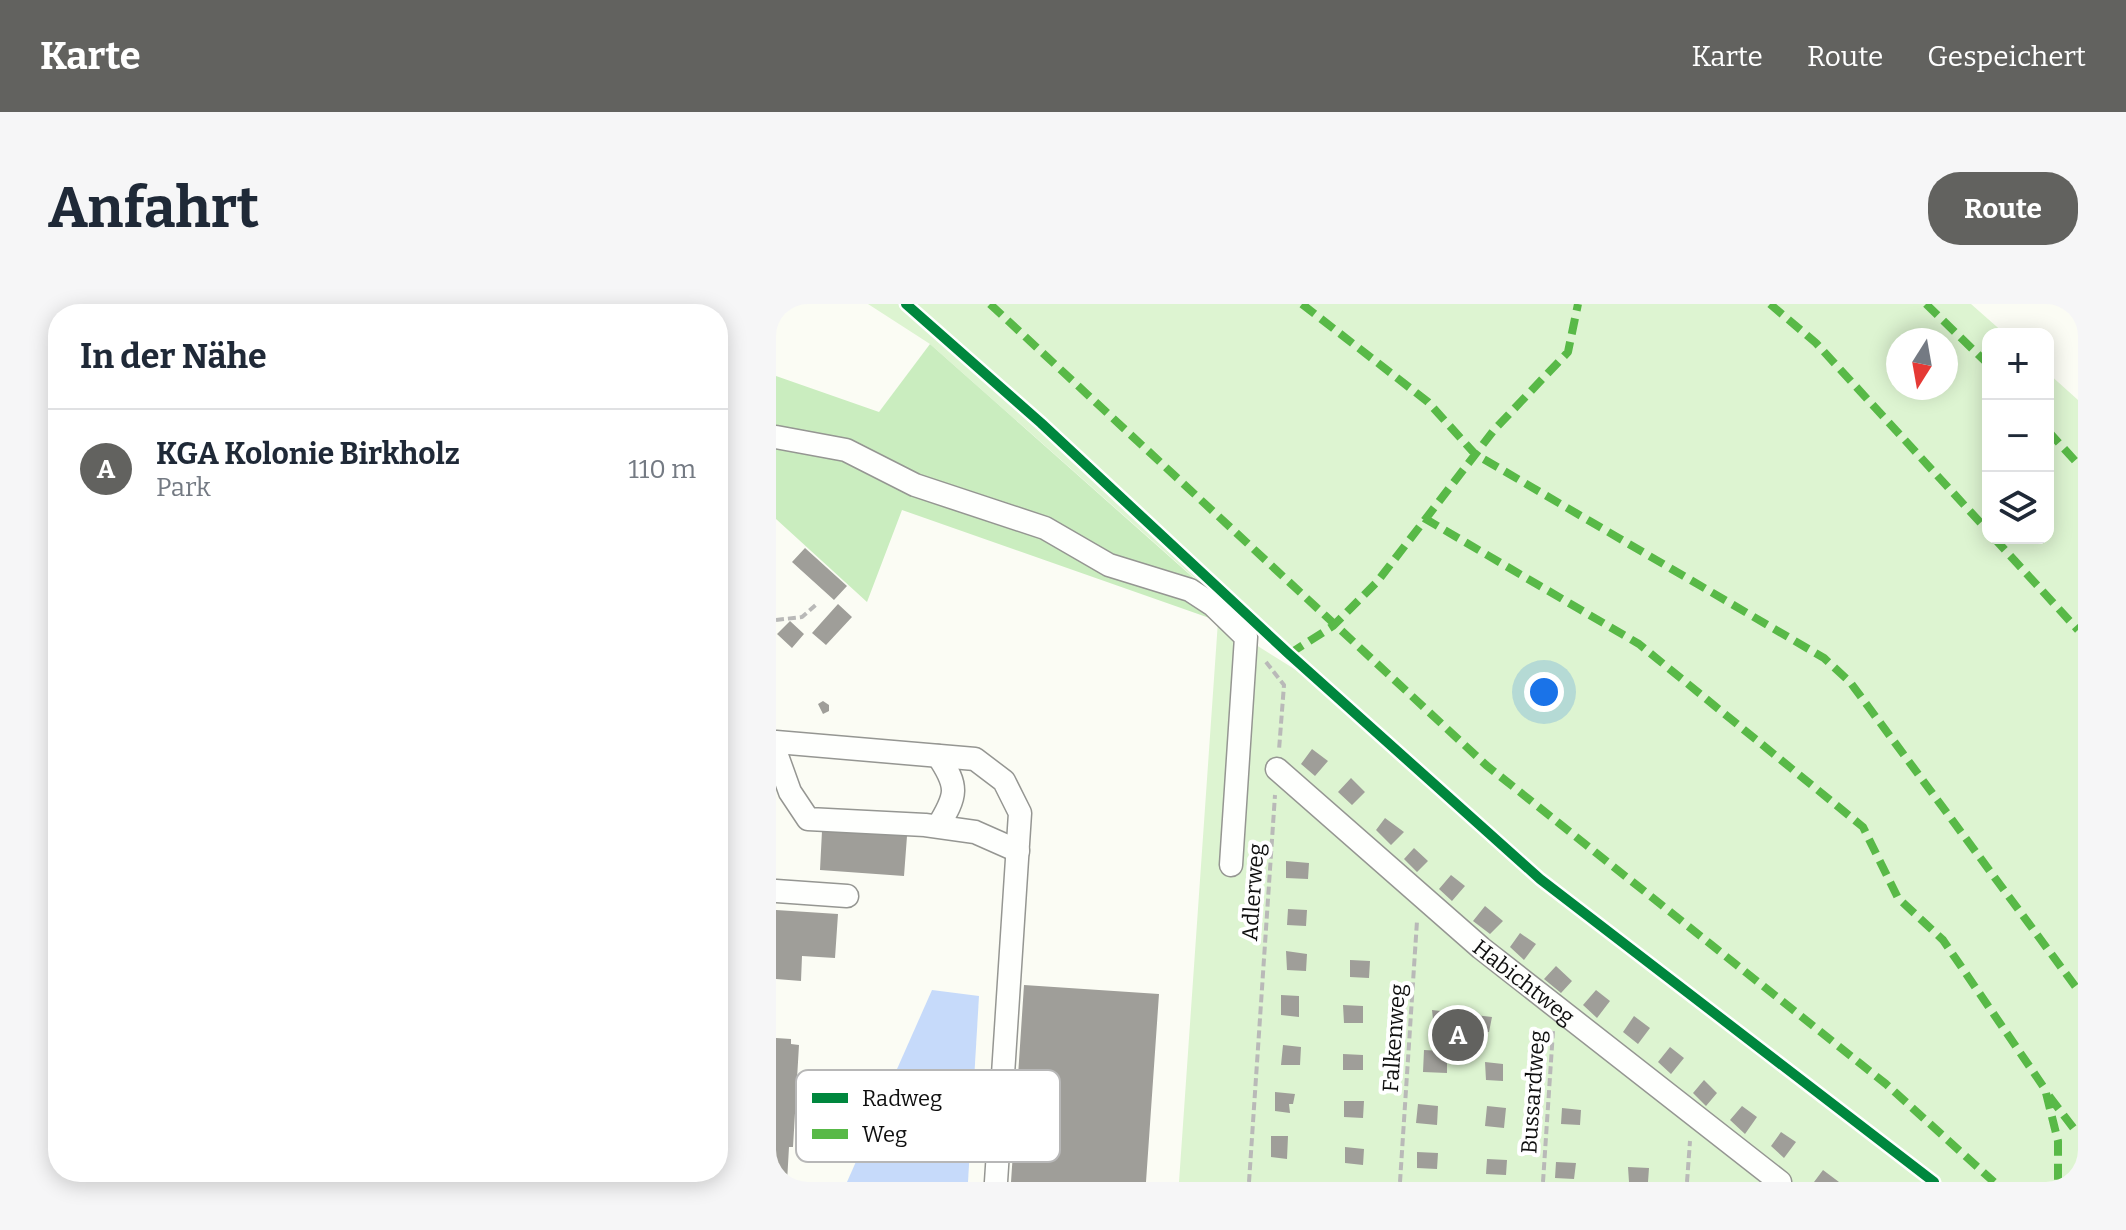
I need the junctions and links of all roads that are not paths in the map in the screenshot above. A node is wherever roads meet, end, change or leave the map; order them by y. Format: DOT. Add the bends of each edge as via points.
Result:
graph roads {
  1 [pos="776,437"];
  2 [pos="776,742"];
  3 [pos="776,753"];
  4 [pos="938,756"];
  5 [pos="1277,769"];
  6 [pos="938,826"];
  7 [pos="1018,851"];
  8 [pos="1231,865"];
  9 [pos="776,891"];
  10 [pos="847,896"];
  11 [pos="1003,1070"];
  12 [pos="997,1162"];
  13 [pos="996,1182"];
  14 [pos="1780,1182"];
  1 -- 8 [label="lane" via="846,450 915,485 1045,528 1109,565 1190,590 1213,605 1246,637"];
  2 -- 4 [label="lane"];
  3 -- 6 [label="lane" via="790,792 808,819"];
  4 -- 6 [label="lane" via="953,778 954,795"];
  4 -- 7 [label="lane" via="975,759 1004,781 1020,813"];
  5 -- 14 [label="lane, Habichtweg" via="1419,896"];
  6 -- 7 [label="lane" via="975,832"];
  7 -- 11 [label="lane"];
  9 -- 10 [label="lane"];
  12 -- 13 [label="lane"];
}
